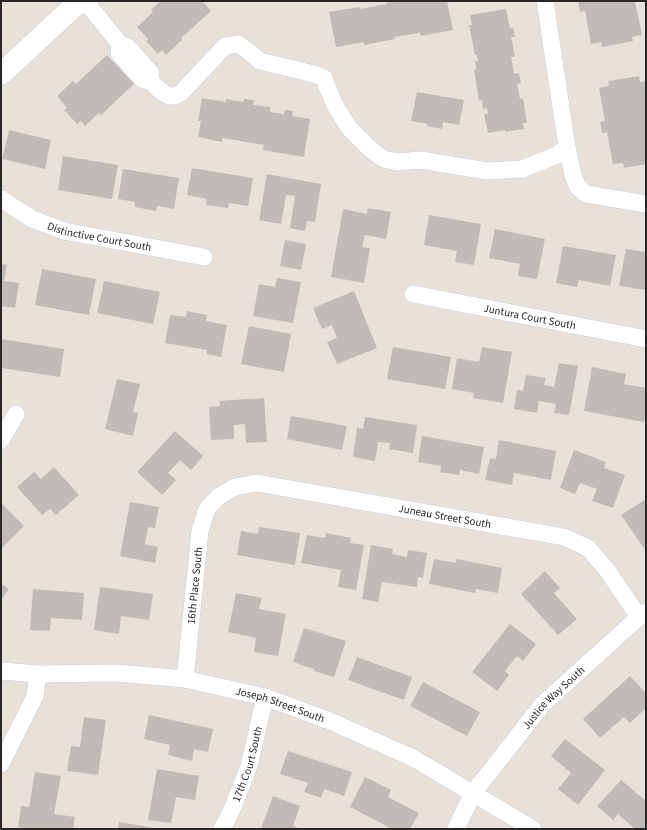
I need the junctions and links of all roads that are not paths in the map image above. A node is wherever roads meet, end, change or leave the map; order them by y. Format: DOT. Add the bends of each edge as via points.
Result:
graph roads {
  1 [pos="80,1"];
  2 [pos="85,1"];
  3 [pos="545,1"];
  4 [pos="1,74"];
  5 [pos="567,147"];
  6 [pos="1,199"];
  7 [pos="646,204"];
  8 [pos="204,257"];
  9 [pos="413,294"];
  10 [pos="646,339"];
  11 [pos="16,414"];
  12 [pos="1,440"];
  13 [pos="218,496"];
  14 [pos="642,615"];
  15 [pos="1,671"];
  16 [pos="38,674"];
  17 [pos="185,679"];
  18 [pos="265,697"];
  19 [pos="1,764"];
  20 [pos="473,793"];
  21 [pos="222,829"];
  22 [pos="456,829"];
  23 [pos="533,829"];
  1 -- 4 [label="main road"];
  2 -- 5 [label="street" via="120,44 118,53 142,79 151,82 169,96 181,93 225,46 239,44 260,61 324,78 336,107 349,128 384,159 397,162 421,160 487,171 508,170 522,169 557,155"];
  3 -- 5 [label="street"];
  5 -- 7 [label="street" via="572,175 578,187 586,194"];
  6 -- 8 [label="street, Distinctive Court South" via="32,219 64,231"];
  9 -- 10 [label="street, Juntura Court South"];
  11 -- 12 [label="street"];
  13 -- 14 [label="street, Juneau Street South" via="235,487 257,482 564,537 588,548"];
  13 -- 17 [label="street, 16th Place South" via="207,510 200,531"];
  14 -- 20 [label="street, Justice Way South" via="543,704"];
  15 -- 16 [label="street, Joseph Street South"];
  16 -- 17 [label="street, Joseph Street South" via="117,673"];
  16 -- 19 [label="street" via="35,696"];
  17 -- 18 [label="street, Joseph Street South"];
  18 -- 20 [label="street, Joseph Street South" via="330,721 413,758"];
  18 -- 21 [label="street, 17th Court South" via="249,766"];
  20 -- 22 [label="street, Justice Way South"];
  20 -- 23 [label="street, Joseph Street South"];
}
